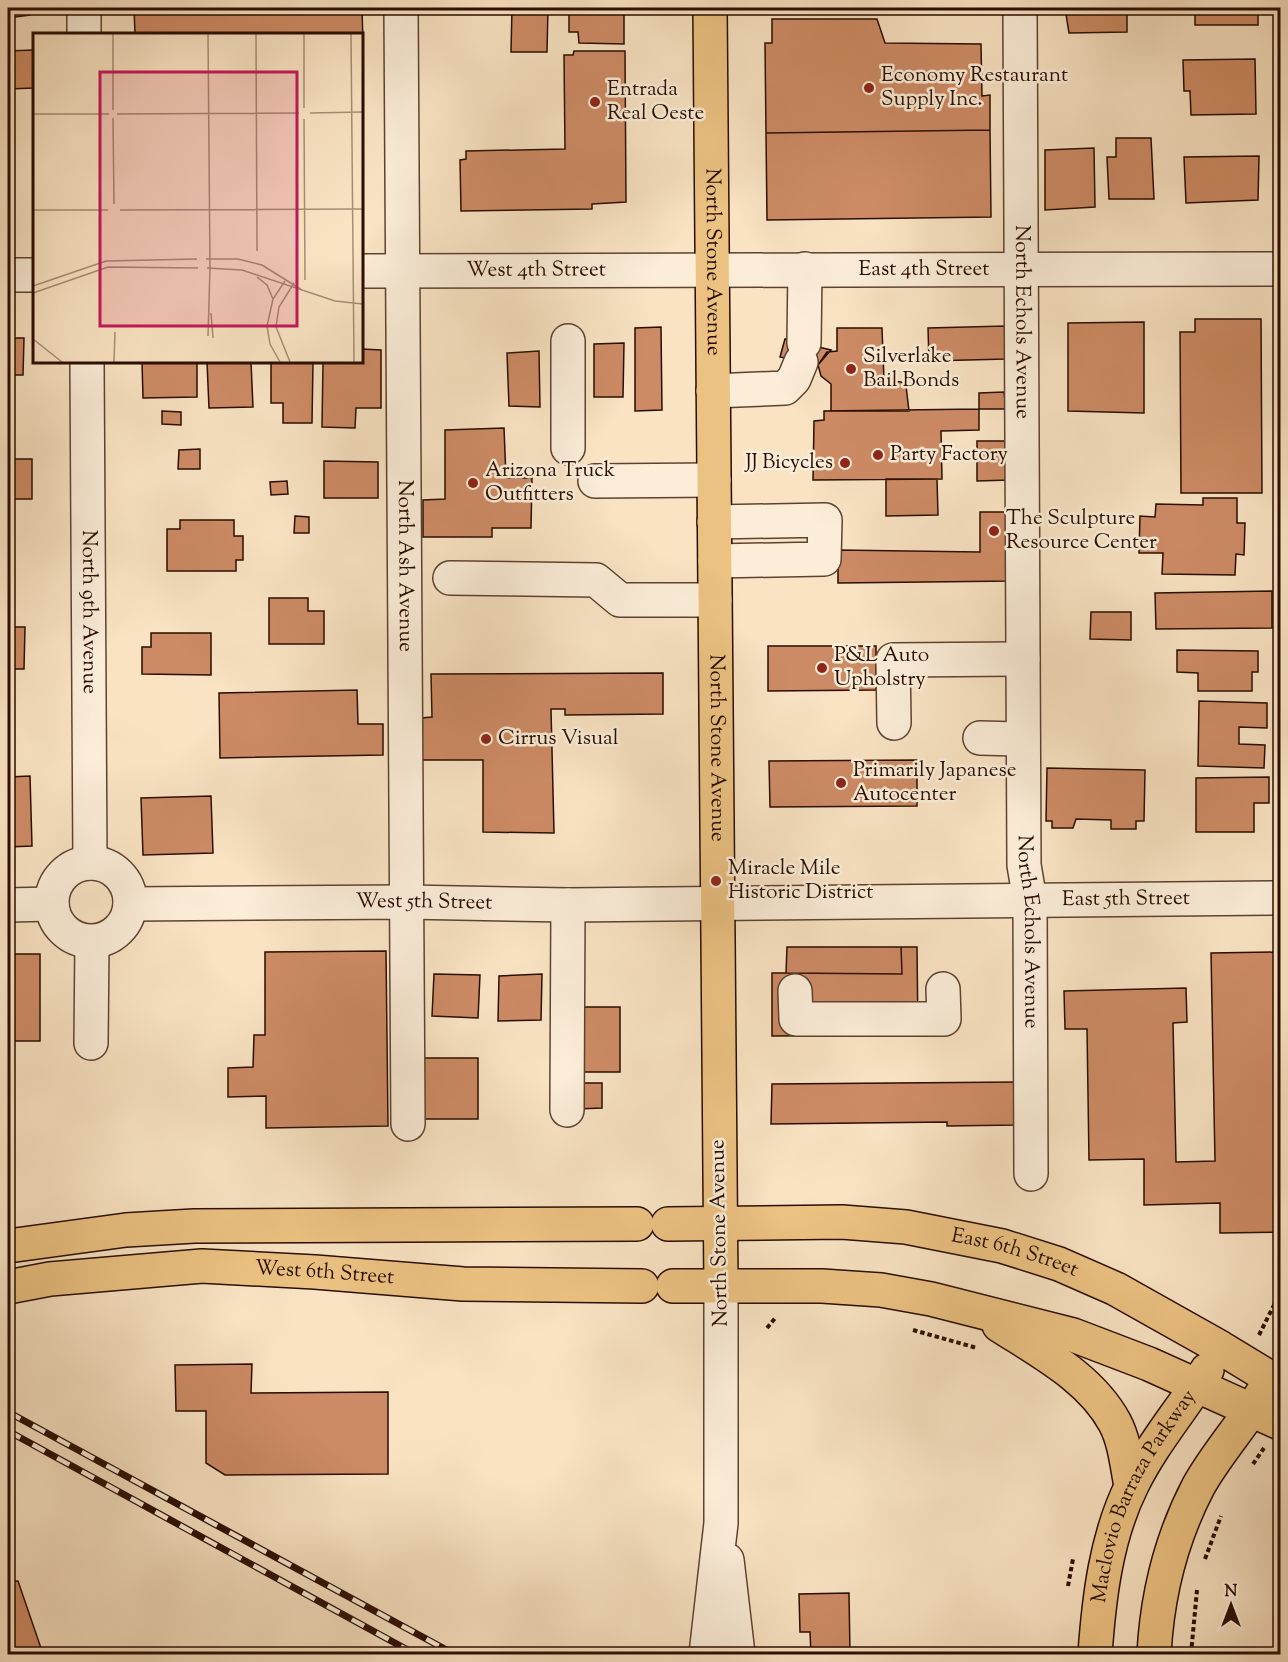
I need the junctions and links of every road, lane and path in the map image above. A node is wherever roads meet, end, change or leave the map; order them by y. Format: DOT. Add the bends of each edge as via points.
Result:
graph roads {
  1 [pos="84,8"];
  2 [pos="401,8"];
  3 [pos="710,8"];
  4 [pos="1020,8"];
  5 [pos="84,33"];
  6 [pos="1022,267"];
  7 [pos="1281,268"];
  8 [pos="712,269"];
  9 [pos="805,269"];
  10 [pos="403,270"];
  11 [pos="363,271"];
  12 [pos="33,274"];
  13 [pos="8,275"];
  14 [pos="568,341"];
  15 [pos="87,363"];
  16 [pos="713,391"];
  17 [pos="568,448"];
  18 [pos="714,480"];
  19 [pos="595,481"];
  20 [pos="714,522"];
  21 [pos="715,561"];
  22 [pos="450,578"];
  23 [pos="715,600"];
  24 [pos="1023,659"];
  25 [pos="894,723"];
  26 [pos="980,738"];
  27 [pos="1023,739"];
  28 [pos="90,863"];
  29 [pos="1281,898"];
  30 [pos="1030,901"];
  31 [pos="407,902"];
  32 [pos="718,903"];
  33 [pos="52,904"];
  34 [pos="130,904"];
  35 [pos="8,905"];
  36 [pos="568,905"];
  37 [pos="92,942"];
  38 [pos="943,989"];
  39 [pos="795,991"];
  40 [pos="91,1043"];
  41 [pos="567,1110"];
  42 [pos="408,1124"];
  43 [pos="1031,1173"];
  44 [pos="720,1223"];
  45 [pos="8,1246"];
  46 [pos="8,1287"];
  47 [pos="721,1287"];
  48 [pos="1281,1293"];
  49 [pos="975,1309"];
  50 [pos="784,1312"];
  51 [pos="767,1328"];
  52 [pos="910,1329"];
  53 [pos="1265,1339"];
  54 [pos="1221,1348"];
  55 [pos="986,1351"];
  56 [pos="1276,1381"];
  57 [pos="1197,1386"];
  58 [pos="1266,1417"];
  59 [pos="1260,1458"];
  60 [pos="1251,1466"];
  61 [pos="1131,1486"];
  62 [pos="1224,1510"];
  63 [pos="721,1523"];
  64 [pos="1075,1555"];
  65 [pos="1202,1566"];
  66 [pos="1197,1587"];
  67 [pos="1068,1588"];
  68 [pos="706,1654"];
  69 [pos="738,1654"];
  70 [pos="1095,1654"];
  71 [pos="1154,1654"];
  72 [pos="1191,1654"];
  1 -- 5 [label="street"];
  2 -- 10 [label="street, North Ash Avenue"];
  3 -- 8 [label="main road, North Stone Avenue"];
  4 -- 6 [label="street, North Echols Avenue"];
  6 -- 7 [label="street, East 4th Street"];
  6 -- 9 [label="street, East 4th Street"];
  6 -- 24 [label="street, North Echols Avenue"];
  8 -- 9 [label="street, East 4th Street"];
  8 -- 10 [label="street, West 4th Street"];
  8 -- 16 [label="main road, North Stone Avenue"];
  9 -- 16 [label="street" via="803,352 794,379 785,388"];
  10 -- 11 [label="street, West 4th Street"];
  10 -- 31 [label="street, North Ash Avenue"];
  12 -- 13 [label="street"];
  14 -- 17 [label="street"];
  15 -- 28 [label="street, North 9th Avenue"];
  16 -- 18 [label="main road, North Stone Avenue"];
  18 -- 19 [label="street"];
  18 -- 20 [label="main road, North Stone Avenue"];
  20 -- 21 [label="main road, North Stone Avenue"];
  20 -- 21 [label="street" via="825,520 824,559"];
  21 -- 23 [label="main road, North Stone Avenue"];
  22 -- 23 [label="street" via="596,580 620,600"];
  23 -- 32 [label="main road, North Stone Avenue"];
  24 -- 25 [label="street" via="893,660"];
  24 -- 27 [label="street, North Echols Avenue"];
  26 -- 27 [label="street"];
  27 -- 30 [label="street, North Echols Avenue" via="1024,865"];
  28 -- 33 [label="street" via="65,873 56,883"];
  28 -- 34 [label="street" via="117,872 125,882"];
  29 -- 30 [label="street, East 5th Street"];
  30 -- 32 [label="street, East 5th Street"];
  30 -- 43 [label="street, North Echols Avenue"];
  31 -- 34 [label="street, West 5th Street"];
  31 -- 36 [label="street, West 5th Street"];
  31 -- 42 [label="street, North Ash Avenue"];
  32 -- 36 [label="street, West 5th Street"];
  32 -- 44 [label="main road, North Stone Avenue"];
  33 -- 35 [label="street"];
  33 -- 37 [label="street" via="58,923 67,934"];
  34 -- 37 [label="street" via="126,921 118,932"];
  36 -- 41 [label="street"];
  37 -- 40 [label="street"];
  38 -- 39 [label="street" via="944,1019 796,1019"];
  44 -- 45 [label="main road, West 6th Street" via="194,1226 126,1230"];
  44 -- 47 [label="main road, North Stone Avenue"];
  44 -- 54 [label="main road, East 6th Street" via="842,1222 906,1227 1002,1246 1059,1264 1116,1289"];
  46 -- 47 [label="main road, West 6th Street" via="50,1279 202,1266 463,1284"];
  47 -- 49 [label="main road" via="881,1290"];
  47 -- 63 [label="street, North Stone Avenue"];
  48 -- 53 [label="path" via="1257,1334"];
  49 -- 57 [label="main road" via="1073,1335"];
  49 -- 61 [label="main road" via="1068,1370 1095,1395 1115,1424"];
  50 -- 51 [label="path"];
  52 -- 55 [label="path"];
  54 -- 56 [label="main road, East 6th Street"];
  54 -- 57 [label="main road, Maclovio Barraza Parkway"];
  56 -- 58 [label="main road, Maclovio Barraza Parkway"];
  57 -- 58 [label="main road"];
  57 -- 61 [label="main road, Maclovio Barraza Parkway"];
  58 -- 71 [label="main road, Maclovio Barraza Parkway" via="1199,1486 1174,1541 1156,1617"];
  59 -- 60 [label="path"];
  61 -- 70 [label="main road, Maclovio Barraza Parkway" via="1109,1551"];
  62 -- 65 [label="path"];
  63 -- 68 [label="street, North Stone Avenue"];
  63 -- 69 [label="street, North Stone Avenue"];
  64 -- 67 [label="path"];
  66 -- 72 [label="path"];
}
